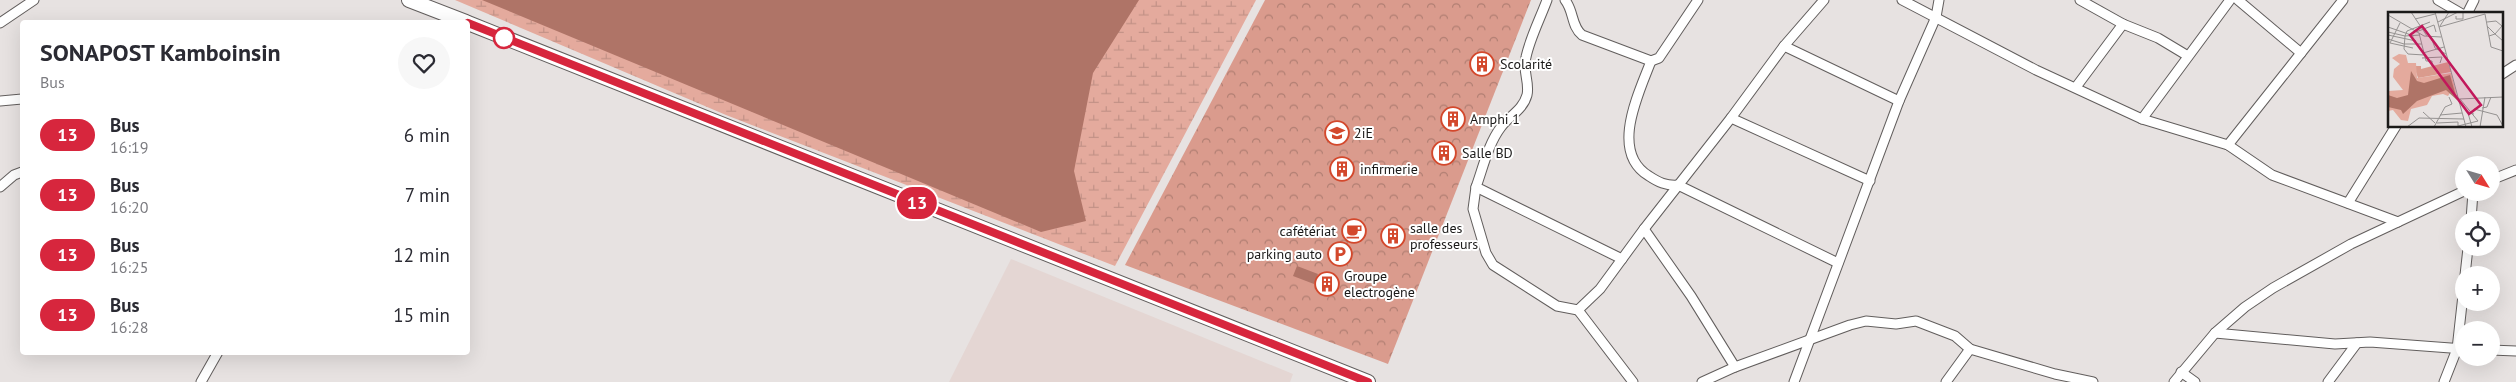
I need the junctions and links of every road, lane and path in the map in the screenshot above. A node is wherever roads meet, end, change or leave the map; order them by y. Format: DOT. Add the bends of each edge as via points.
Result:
graph roads {
  1 [pos="34,0"];
  2 [pos="409,0"];
  3 [pos="1547,0"];
  4 [pos="1565,0"];
  5 [pos="1824,0"];
  6 [pos="1902,0"];
  7 [pos="1939,0"];
  8 [pos="2080,0"];
  9 [pos="2230,0"];
  10 [pos="2238,0"];
  11 [pos="2343,0"];
  12 [pos="2438,0"];
  13 [pos="2474,0"];
  14 [pos="1694,1"];
  15 [pos="2459,12"];
  16 [pos="2468,12"];
  17 [pos="1936,17"];
  18 [pos="458,20"];
  19 [pos="0,23"];
  20 [pos="2124,24"];
  21 [pos="470,25"];
  22 [pos="1784,46"];
  23 [pos="2301,53"];
  24 [pos="2188,56"];
  25 [pos="1651,61"];
  26 [pos="2516,65"];
  27 [pos="2504,73"];
  28 [pos="2076,87"];
  29 [pos="20,99"];
  30 [pos="0,101"];
  31 [pos="1899,101"];
  32 [pos="1732,118"];
  33 [pos="2142,119"];
  34 [pos="2395,128"];
  35 [pos="2228,145"];
  36 [pos="2516,170"];
  37 [pos="20,172"];
  38 [pos="2500,176"];
  39 [pos="1870,181"];
  40 [pos="1678,185"];
  41 [pos="0,187"];
  42 [pos="1476,187"];
  43 [pos="2455,195"];
  44 [pos="2348,203"];
  45 [pos="2398,222"];
  46 [pos="1644,229"];
  47 [pos="1622,259"];
  48 [pos="1838,263"];
  49 [pos="1578,310"];
  50 [pos="2216,334"];
  51 [pos="1811,339"];
  52 [pos="2357,344"];
  53 [pos="2455,348"];
  54 [pos="1970,349"];
  55 [pos="2500,350"];
  56 [pos="2516,350"];
  57 [pos="216,355"];
  58 [pos="2455,361"];
  59 [pos="1735,367"];
  60 [pos="2182,372"];
  61 [pos="2052,378"];
  62 [pos="201,382"];
  63 [pos="1368,382"];
  64 [pos="1633,382"];
  65 [pos="1702,382"];
  66 [pos="1794,382"];
  67 [pos="1946,382"];
  68 [pos="2093,382"];
  69 [pos="2174,382"];
  70 [pos="2195,382"];
  71 [pos="2328,382"];
  72 [pos="2444,382"];
  1 -- 19 [label="street"];
  2 -- 18 [label="main road"];
  3 -- 42 [label="street" via="1526,57 1527,95 1522,107 1501,126"];
  4 -- 25 [label="street" via="1577,31"];
  5 -- 22 [label="street"];
  6 -- 17 [label="street"];
  7 -- 17 [label="street"];
  8 -- 20 [label="street"];
  9 -- 24 [label="street"];
  10 -- 23 [label="street"];
  11 -- 23 [label="street"];
  12 -- 15 [label="street"];
  13 -- 16 [label="street"];
  14 -- 25 [label="street" via="1659,58"];
  17 -- 28 [label="street" via="2036,70"];
  17 -- 31 [label="street"];
  20 -- 24 [label="street" via="2158,38"];
  20 -- 28 [label="street"];
  21 -- 63 [label="main road"];
  22 -- 31 [label="street"];
  22 -- 32 [label="street"];
  23 -- 35 [label="street"];
  24 -- 33 [label="street"];
  25 -- 40 [label="street" via="1630,122 1631,151 1642,172 1669,186"];
  26 -- 27 [label="street"];
  28 -- 33 [label="street"];
  29 -- 30 [label="street"];
  31 -- 39 [label="street"];
  32 -- 39 [label="street"];
  32 -- 40 [label="street"];
  33 -- 35 [label="street"];
  34 -- 44 [label="street"];
  35 -- 44 [label="street" via="2272,175"];
  36 -- 38 [label="street"];
  37 -- 41 [label="street"];
  39 -- 48 [label="street"];
  40 -- 46 [label="street"];
  40 -- 48 [label="street"];
  42 -- 47 [label="street"];
  42 -- 49 [label="street" via="1473,209 1486,253 1493,265 1557,306"];
  43 -- 45 [label="street"];
  44 -- 45 [label="street"];
  45 -- 50 [label="street" via="2273,288 2245,307"];
  46 -- 47 [label="street"];
  46 -- 59 [label="street"];
  47 -- 49 [label="street" via="1600,289"];
  48 -- 51 [label="street"];
  49 -- 64 [label="street"];
  50 -- 52 [label="street"];
  50 -- 60 [label="street"];
  51 -- 54 [label="street" via="1866,321 1896,324 1916,321 1955,336"];
  51 -- 59 [label="street"];
  51 -- 66 [label="street"];
  52 -- 53 [label="street" via="2402,343"];
  52 -- 71 [label="street"];
  54 -- 61 [label="street"];
  54 -- 67 [label="street"];
  55 -- 56 [label="street"];
  57 -- 62 [label="street"];
  58 -- 72 [label="street"];
  59 -- 65 [label="street"];
  60 -- 69 [label="street"];
  60 -- 70 [label="street"];
  61 -- 68 [label="street"];
}
